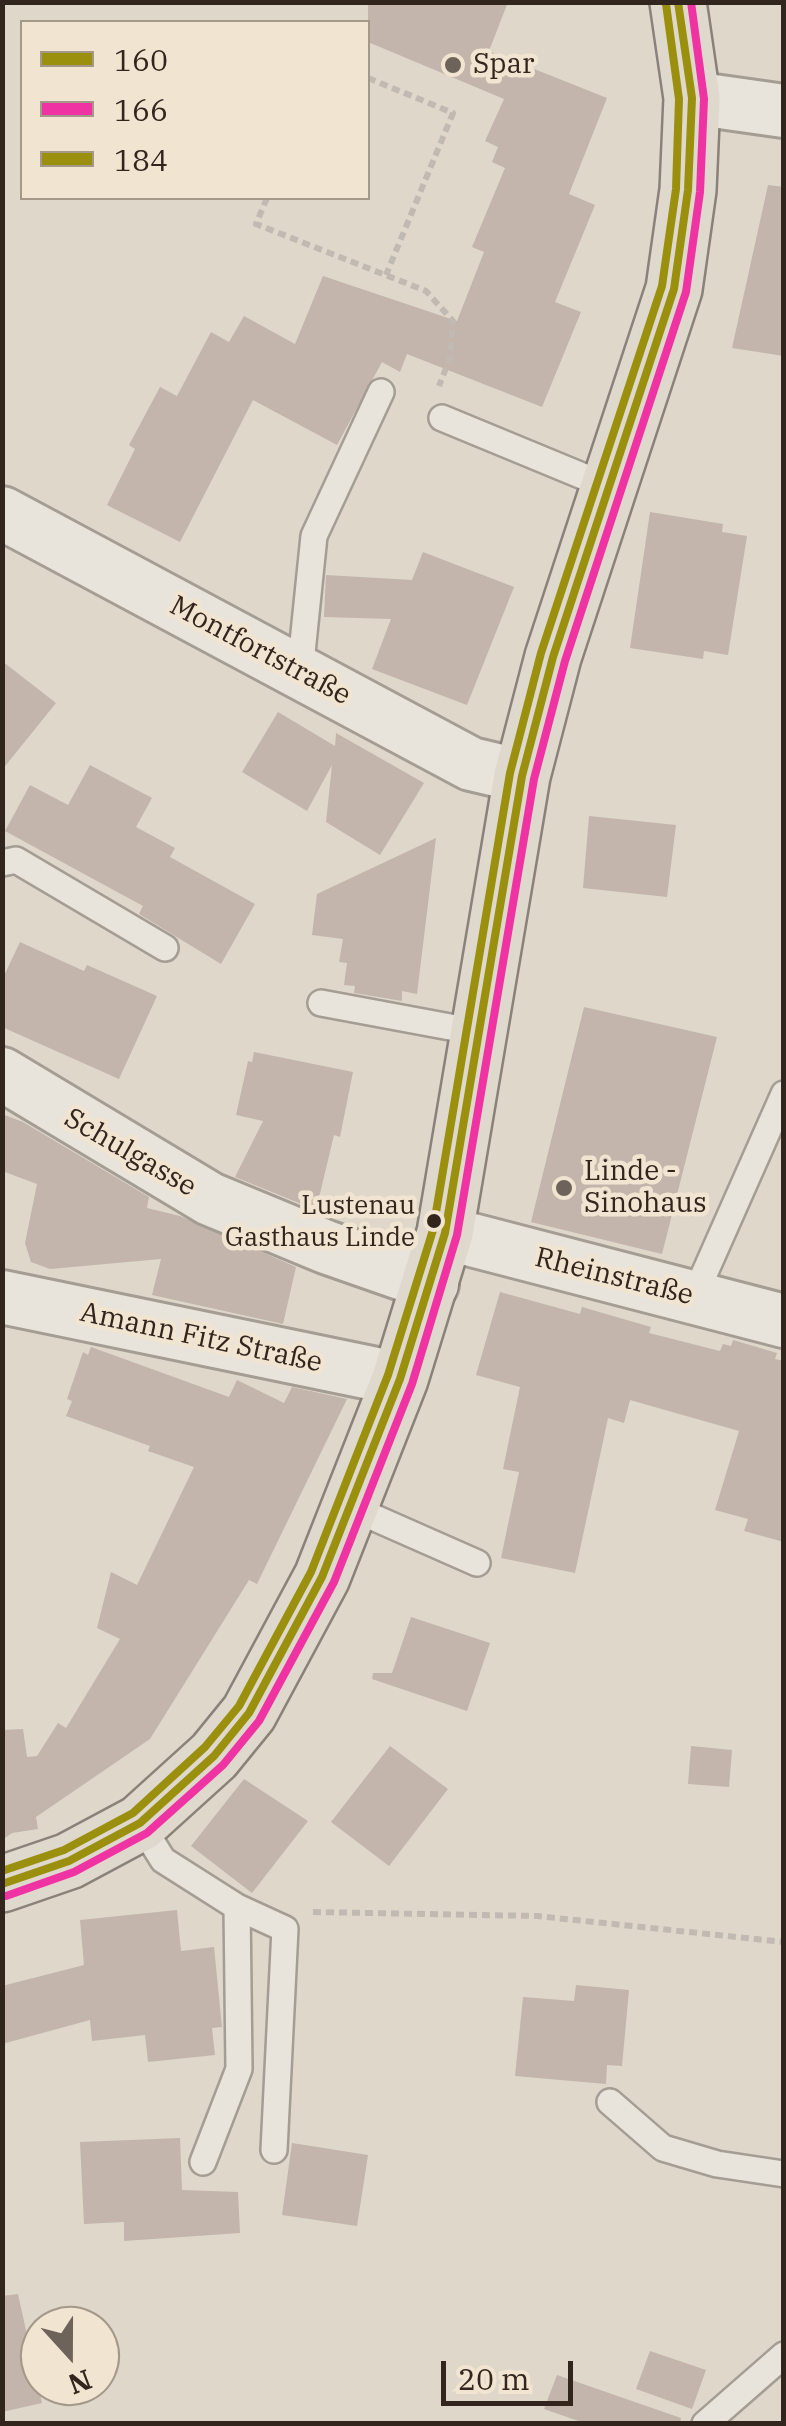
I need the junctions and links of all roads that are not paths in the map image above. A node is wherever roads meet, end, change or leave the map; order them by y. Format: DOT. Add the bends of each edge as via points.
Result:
graph roads {
  1 [pos="678,2"];
  2 [pos="692,98"];
  3 [pos="784,112"];
  4 [pos="381,392"];
  5 [pos="442,418"];
  6 [pos="609,487"];
  7 [pos="2,513"];
  8 [pos="300,672"];
  9 [pos="522,776"];
  10 [pos="2,863"];
  11 [pos="165,948"];
  12 [pos="322,1003"];
  13 [pos="477,1032"];
  14 [pos="2,1074"];
  15 [pos="784,1094"];
  16 [pos="438,1259"];
  17 [pos="2,1297"];
  18 [pos="694,1297"];
  19 [pos="784,1321"];
  20 [pos="400,1380"];
  21 [pos="350,1507"];
  22 [pos="477,1563"];
  23 [pos="140,1823"];
  24 [pos="2,1884"];
  25 [pos="237,1907"];
  26 [pos="610,2102"];
  27 [pos="274,2150"];
  28 [pos="204,2162"];
  29 [pos="784,2174"];
  30 [pos="784,2355"];
  31 [pos="706,2424"];
  1 -- 2 [label="main road"];
  2 -- 3 [label="street"];
  2 -- 6 [label="main road" via="674,289"];
  4 -- 8 [label="lane" via="314,536"];
  5 -- 6 [label="lane"];
  6 -- 9 [label="main road"];
  7 -- 8 [label="street, Montfortstraße"];
  8 -- 9 [label="street, Montfortstraße" via="471,764"];
  9 -- 13 [label="main road"];
  10 -- 11 [label="lane" via="16,860"];
  12 -- 13 [label="lane"];
  13 -- 16 [label="main road"];
  14 -- 16 [label="street, Schulgasse" via="210,1199 326,1248"];
  15 -- 18 [label="lane"];
  16 -- 18 [label="street, Rheinstraße"];
  16 -- 20 [label="main road"];
  17 -- 20 [label="street, Amann Fitz Straße"];
  18 -- 19 [label="street, Rheinstraße"];
  20 -- 21 [label="main road"];
  21 -- 22 [label="lane"];
  21 -- 23 [label="main road" via="322,1577 249,1713 214,1756"];
  23 -- 24 [label="main road" via="69,1861"];
  23 -- 25 [label="lane" via="163,1860"];
  25 -- 27 [label="lane" via="285,1929"];
  25 -- 28 [label="lane" via="239,2070"];
  26 -- 29 [label="lane" via="662,2148"];
  30 -- 31 [label="lane"];
}
